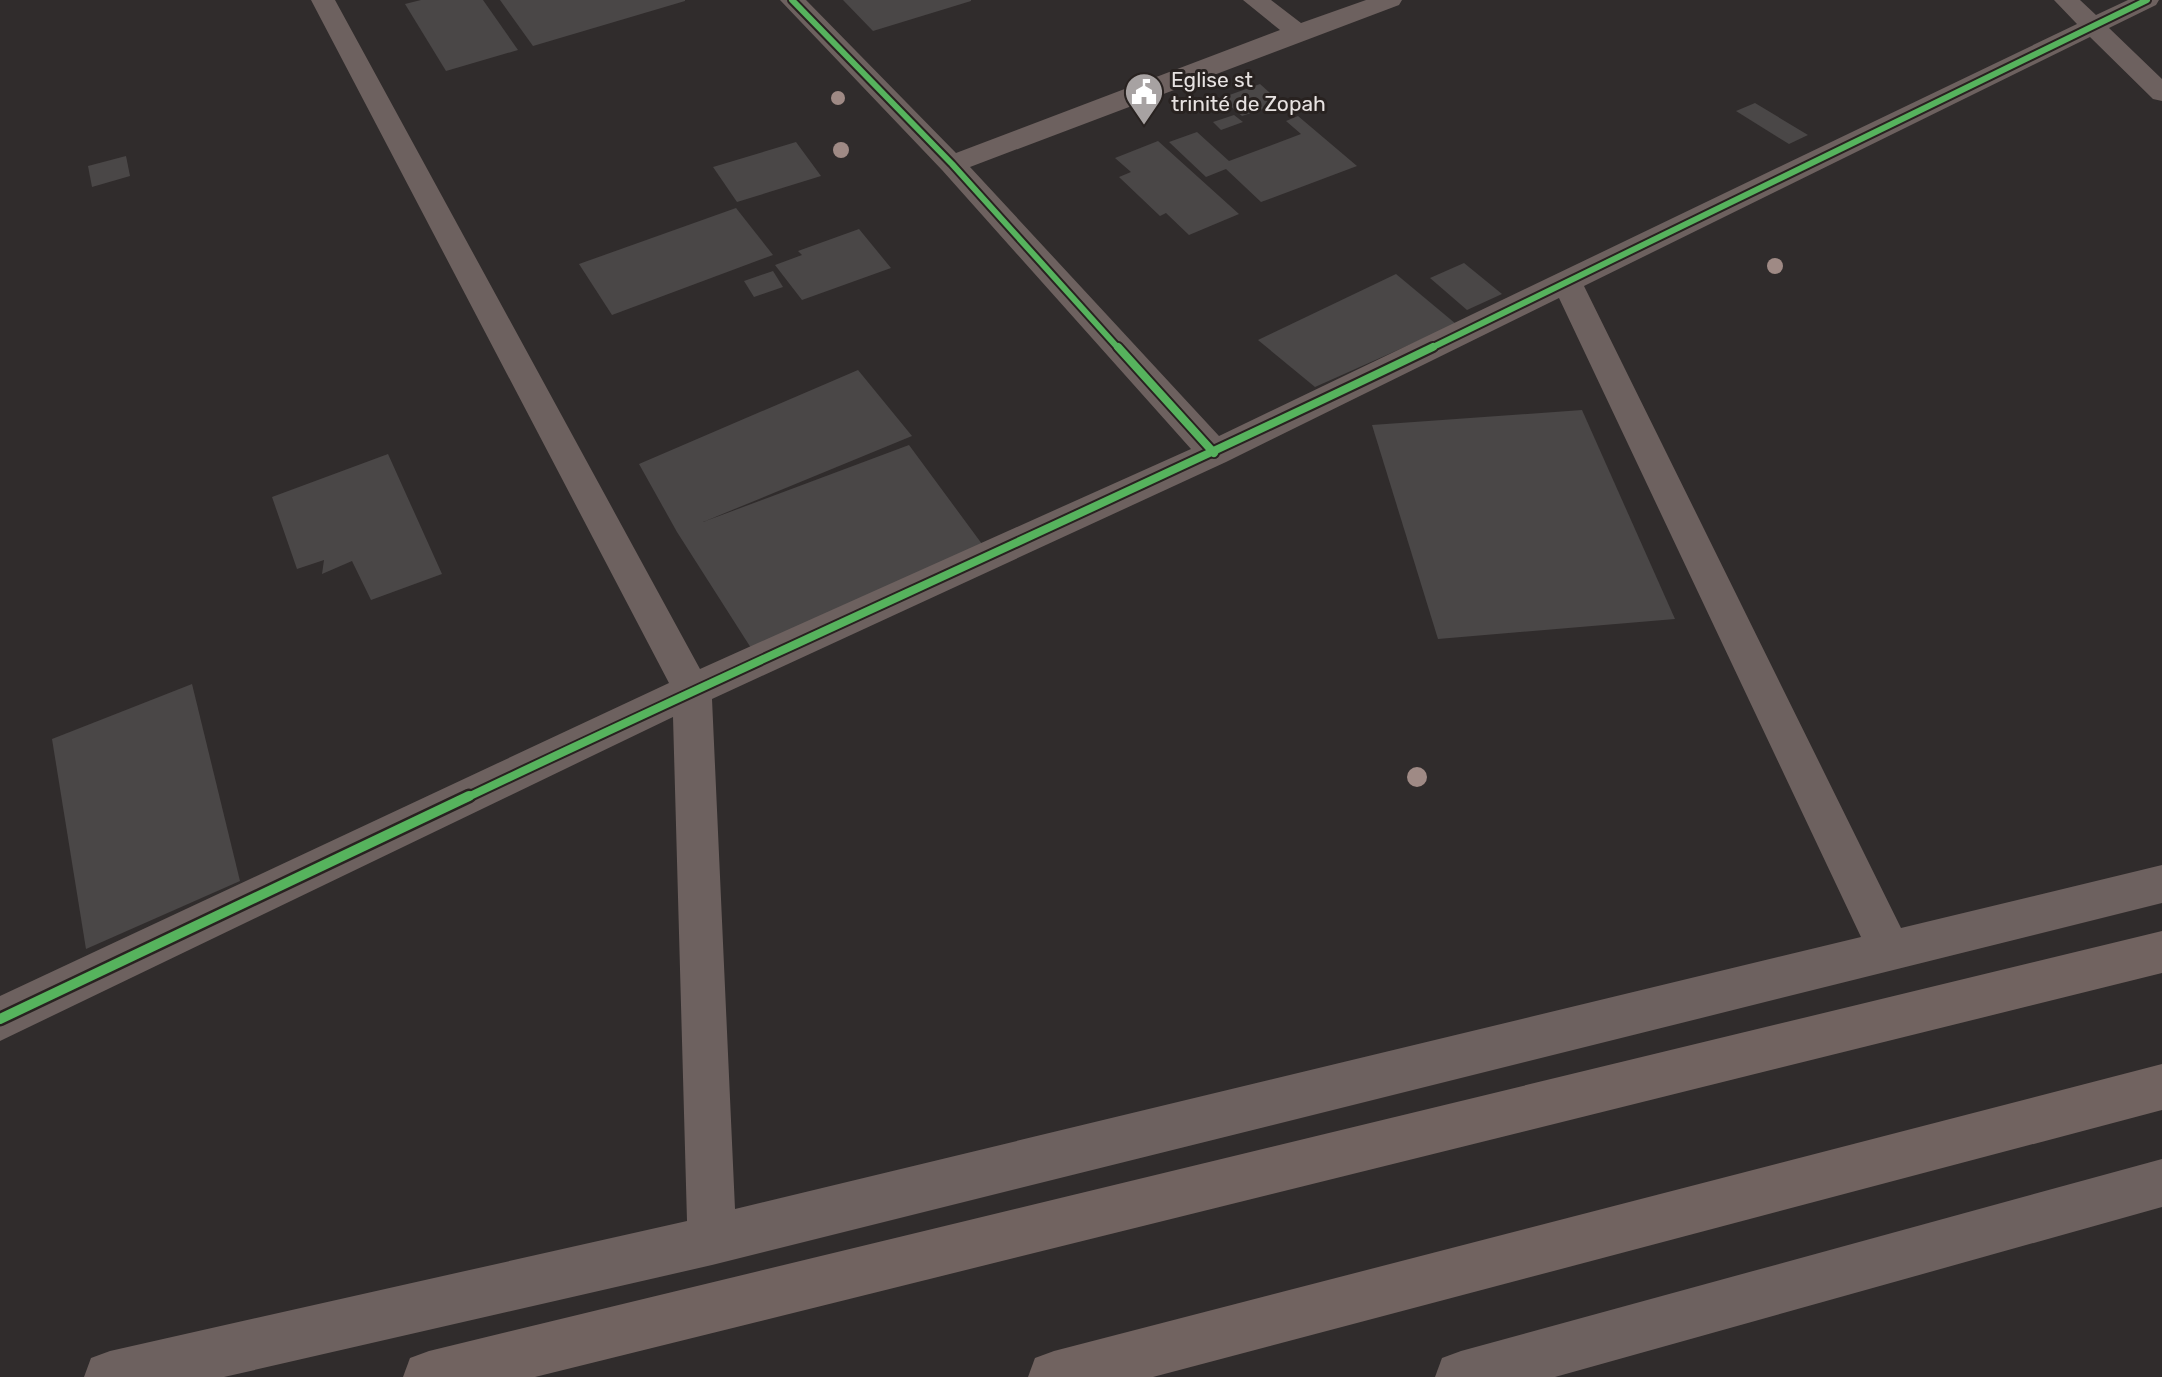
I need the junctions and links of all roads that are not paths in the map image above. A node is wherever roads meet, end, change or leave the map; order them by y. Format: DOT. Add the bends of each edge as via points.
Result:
graph roads {
  1 [pos="323,0"];
  2 [pos="792,0"];
  3 [pos="1255,0"];
  4 [pos="1390,0"];
  5 [pos="2066,0"];
  6 [pos="2147,0"];
  7 [pos="2091,26"];
  8 [pos="1298,32"];
  9 [pos="2162,93"];
  10 [pos="953,164"];
  11 [pos="1566,281"];
  12 [pos="1214,453"];
  13 [pos="692,691"];
  14 [pos="2162,884"];
  15 [pos="1890,951"];
  16 [pos="2162,952"];
  17 [pos="0,1019"];
  18 [pos="2162,1087"];
  19 [pos="2162,1183"];
  20 [pos="712,1240"];
  21 [pos="110,1377"];
  22 [pos="429,1377"];
  23 [pos="1054,1377"];
  24 [pos="1461,1377"];
  1 -- 13 [label="street"];
  2 -- 10 [label="street"];
  3 -- 8 [label="street"];
  4 -- 8 [label="street"];
  5 -- 7 [label="street"];
  6 -- 7 [label="street"];
  7 -- 9 [label="street"];
  7 -- 11 [label="street"];
  8 -- 10 [label="street"];
  10 -- 12 [label="street"];
  11 -- 12 [label="street"];
  11 -- 15 [label="street"];
  12 -- 13 [label="street"];
  13 -- 17 [label="street"];
  13 -- 20 [label="street"];
  14 -- 15 [label="street"];
  15 -- 20 [label="street"];
  16 -- 22 [label="main road"];
  18 -- 23 [label="main road"];
  19 -- 24 [label="street"];
  20 -- 21 [label="street"];
}
